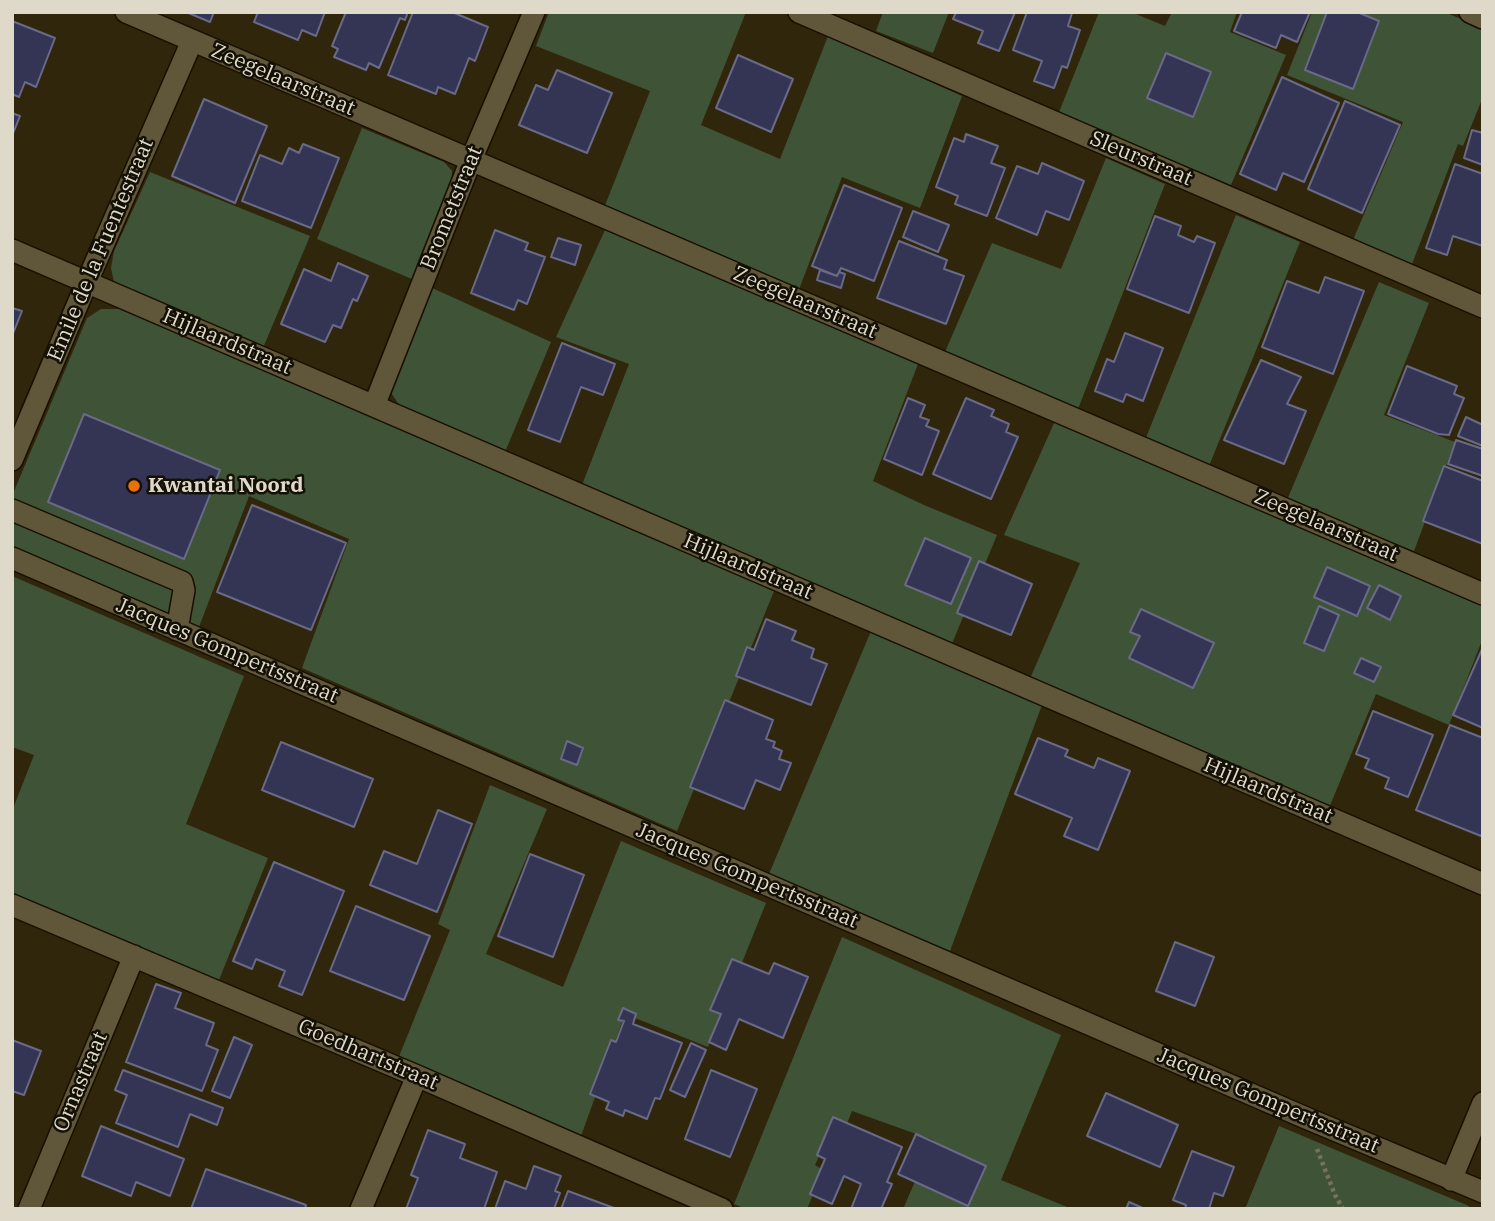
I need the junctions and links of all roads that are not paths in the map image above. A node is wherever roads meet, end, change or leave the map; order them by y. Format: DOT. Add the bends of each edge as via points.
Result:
graph roads {
  1 [pos="126,12"];
  2 [pos="534,12"];
  3 [pos="799,12"];
  4 [pos="1470,12"];
  5 [pos="1483,18"];
  6 [pos="191,41"];
  7 [pos="471,160"];
  8 [pos="12,250"];
  9 [pos="87,282"];
  10 [pos="1483,307"];
  11 [pos="374,406"];
  12 [pos="12,460"];
  13 [pos="12,510"];
  14 [pos="12,558"];
  15 [pos="1483,594"];
  16 [pos="177,630"];
  17 [pos="1483,884"];
  18 [pos="12,905"];
  19 [pos="134,956"];
  20 [pos="416,1076"];
  21 [pos="1483,1103"];
  22 [pos="1451,1180"];
  23 [pos="1483,1192"];
  24 [pos="29,1209"];
  25 [pos="361,1209"];
  26 [pos="722,1209"];
  1 -- 6 [label="street, Zeegelaarstraat"];
  2 -- 7 [label="street, Brometstraat"];
  3 -- 10 [label="street, Sleurstraat"];
  4 -- 5 [label="street"];
  6 -- 7 [label="street, Zeegelaarstraat"];
  6 -- 9 [label="street, Emile de la Fuentestraat"];
  7 -- 11 [label="street, Brometstraat"];
  7 -- 15 [label="street, Zeegelaarstraat"];
  8 -- 9 [label="street, Hijlaardstraat"];
  9 -- 11 [label="street, Hijlaardstraat"];
  9 -- 12 [label="street, Emile de la Fuentestraat"];
  11 -- 17 [label="street, Hijlaardstraat"];
  13 -- 16 [label="street" via="181,582 184,590"];
  14 -- 16 [label="street, Jacques Gompertsstraat"];
  16 -- 22 [label="street, Jacques Gompertsstraat"];
  18 -- 19 [label="street, Goedhartstraat"];
  19 -- 20 [label="street, Goedhartstraat"];
  19 -- 24 [label="street, Ornastraat"];
  20 -- 25 [label="street"];
  20 -- 26 [label="street, Goedhartstraat"];
  21 -- 22 [label="street"];
  22 -- 23 [label="street, Jacques Gompertsstraat"];
}
